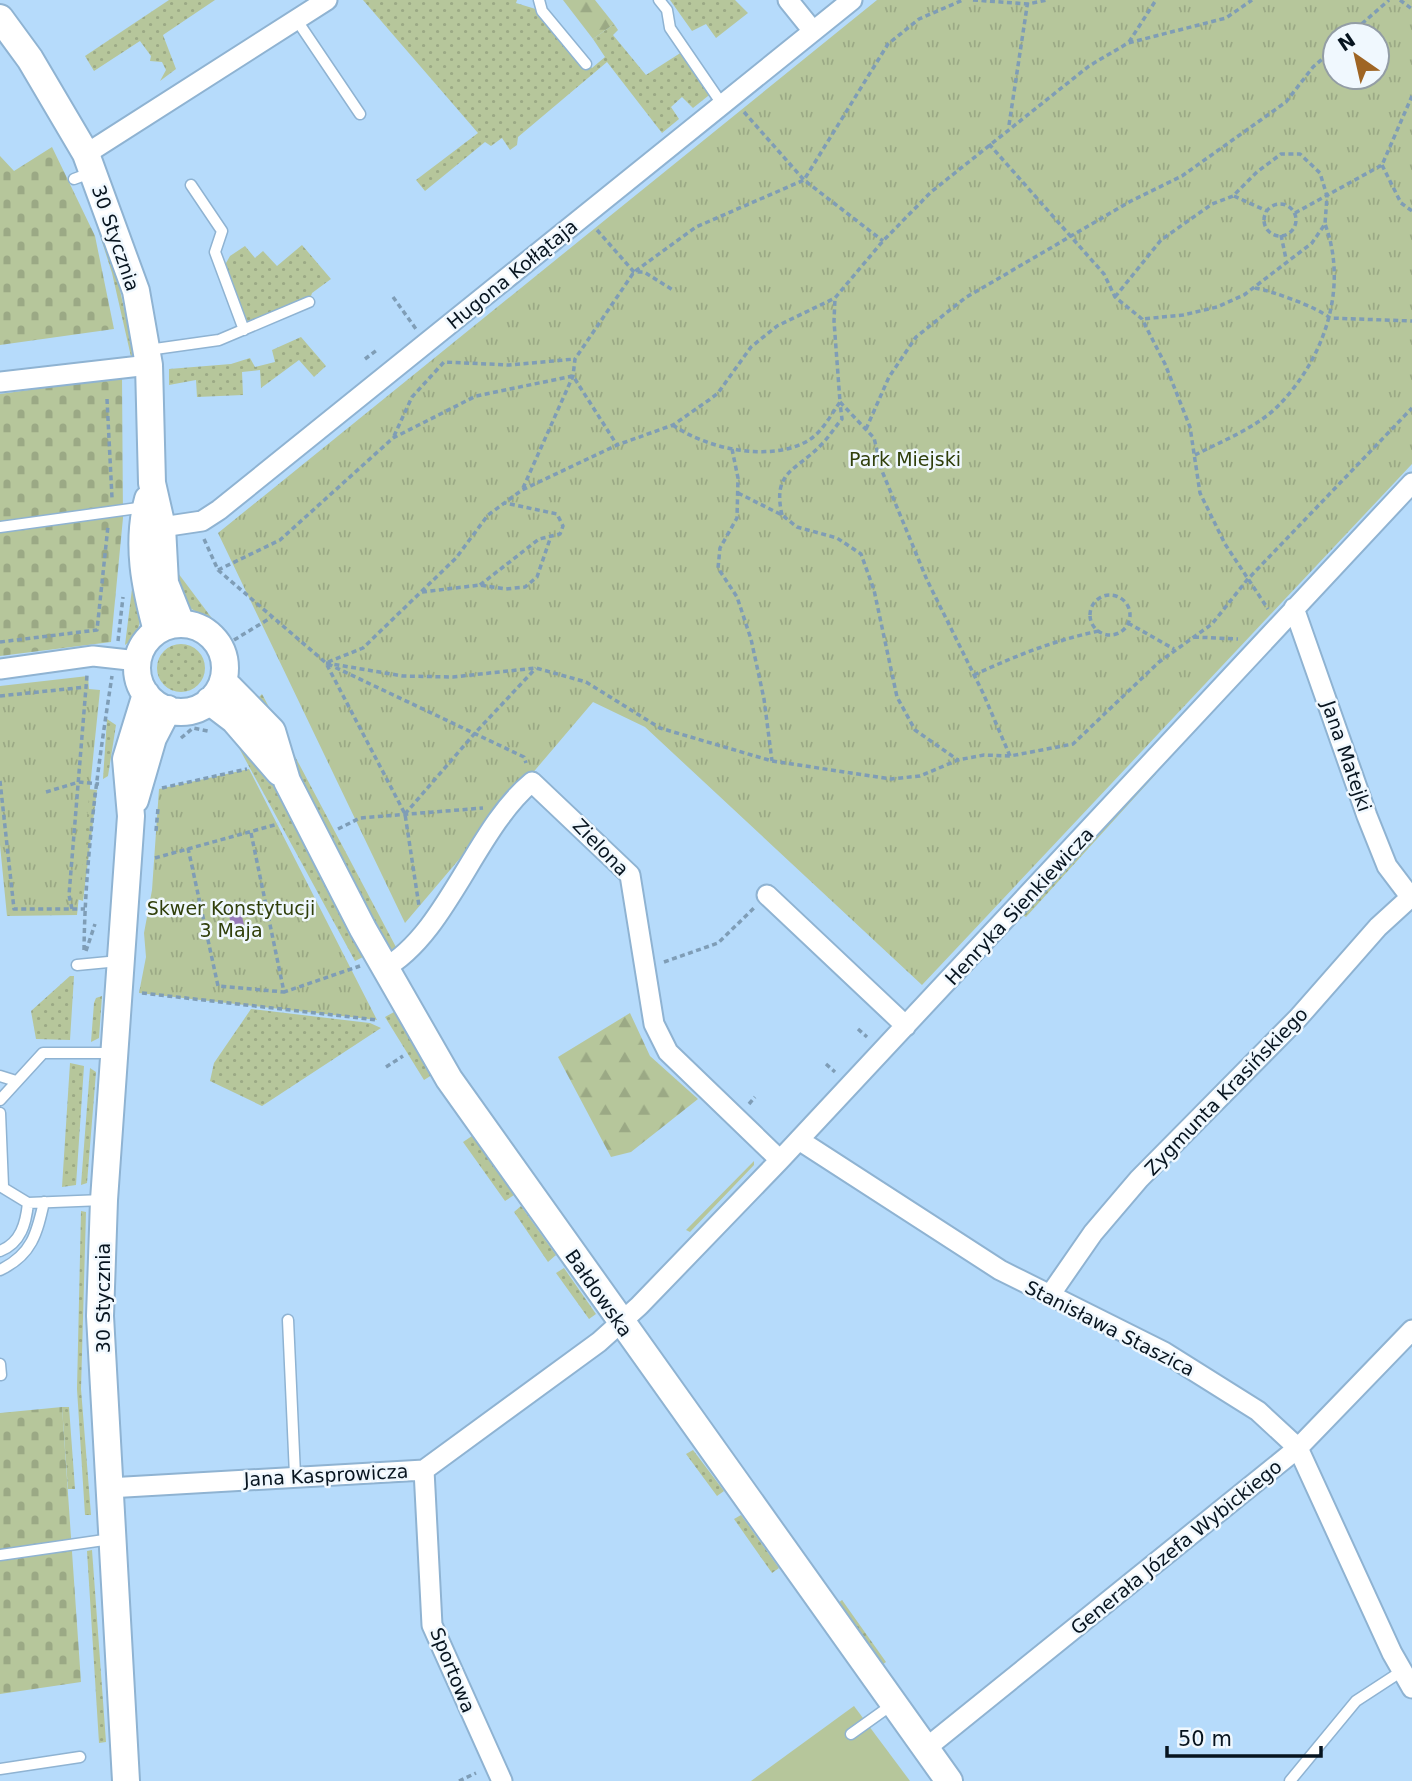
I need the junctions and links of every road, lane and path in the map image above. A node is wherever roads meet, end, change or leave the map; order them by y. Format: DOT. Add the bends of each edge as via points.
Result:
graph roads {
  1 [pos="327,0"];
  2 [pos="539,0"];
  3 [pos="659,0"];
  4 [pos="788,0"];
  5 [pos="852,0"];
  6 [pos="963,0"];
  7 [pos="973,0"];
  8 [pos="1046,0"];
  9 [pos="1156,0"];
  10 [pos="1252,0"];
  11 [pos="1389,0"];
  12 [pos="1400,0"];
  13 [pos="1028,2"];
  14 [pos="1412,9"];
  15 [pos="0,18"];
  16 [pos="296,19"];
  17 [pos="1365,21"];
  18 [pos="813,31"];
  19 [pos="1128,43"];
  20 [pos="1321,60"];
  21 [pos="586,64"];
  22 [pos="1412,96"];
  23 [pos="730,105"];
  24 [pos="360,114"];
  25 [pos="1009,127"];
  26 [pos="989,144"];
  27 [pos="1382,165"];
  28 [pos="84,168"];
  29 [pos="804,180"];
  30 [pos="191,185"];
  31 [pos="1233,196"];
  32 [pos="1326,196"];
  33 [pos="1267,211"];
  34 [pos="1412,211"];
  35 [pos="1295,213"];
  36 [pos="592,223"];
  37 [pos="1325,225"];
  38 [pos="1281,235"];
  39 [pos="1070,236"];
  40 [pos="883,241"];
  41 [pos="1286,260"];
  42 [pos="634,272"];
  43 [pos="1255,289"];
  44 [pos="673,290"];
  45 [pos="393,297"];
  46 [pos="1115,297"];
  47 [pos="835,298"];
  48 [pos="309,302"];
  49 [pos="1330,317"];
  50 [pos="1143,319"];
  51 [pos="1412,321"];
  52 [pos="244,330"];
  53 [pos="418,330"];
  54 [pos="377,350"];
  55 [pos="148,357"];
  56 [pos="365,359"];
  57 [pos="575,359"];
  58 [pos="573,376"];
  59 [pos="0,382"];
  60 [pos="107,399"];
  61 [pos="839,402"];
  62 [pos="1412,408"];
  63 [pos="673,425"];
  64 [pos="866,429"];
  65 [pos="393,438"];
  66 [pos="617,445"];
  67 [pos="732,449"];
  68 [pos="1195,455"];
  69 [pos="1412,483"];
  70 [pos="522,490"];
  71 [pos="738,493"];
  72 [pos="505,503"];
  73 [pos="153,506"];
  74 [pos="110,511"];
  75 [pos="782,515"];
  76 [pos="0,527"];
  77 [pos="203,537"];
  78 [pos="550,539"];
  79 [pos="218,570"];
  80 [pos="1247,580"];
  81 [pos="480,585"];
  82 [pos="420,592"];
  83 [pos="1294,608"];
  84 [pos="1272,614"];
  85 [pos="272,617"];
  86 [pos="1128,623"];
  87 [pos="169,627"];
  88 [pos="1099,631"];
  89 [pos="1191,637"];
  90 [pos="234,640"];
  91 [pos="1246,640"];
  92 [pos="0,642"];
  93 [pos="1174,649"];
  94 [pos="138,661"];
  95 [pos="326,663"];
  96 [pos="536,668"];
  97 [pos="0,669"];
  98 [pos="87,673"];
  99 [pos="974,675"];
  100 [pos="86,687"];
  101 [pos="216,691"];
  102 [pos="146,694"];
  103 [pos="0,696"];
  104 [pos="168,709"];
  105 [pos="107,711"];
  106 [pos="212,732"];
  107 [pos="475,733"];
  108 [pos="178,741"];
  109 [pos="1010,756"];
  110 [pos="958,760"];
  111 [pos="772,761"];
  112 [pos="249,769"];
  113 [pos="162,776"];
  114 [pos="0,780"];
  115 [pos="79,782"];
  116 [pos="532,782"];
  117 [pos="99,784"];
  118 [pos="46,792"];
  119 [pos="508,808"];
  120 [pos="405,814"];
  121 [pos="131,816"];
  122 [pos="278,824"];
  123 [pos="338,829"];
  124 [pos="251,833"];
  125 [pos="188,848"];
  126 [pos="155,858"];
  127 [pos="767,895"];
  128 [pos="1411,897"];
  129 [pos="72,909"];
  130 [pos="85,909"];
  131 [pos="95,924"];
  132 [pos="423,934"];
  133 [pos="119,961"];
  134 [pos="381,963"];
  135 [pos="76,965"];
  136 [pos="656,965"];
  137 [pos="141,981"];
  138 [pos="284,992"];
  139 [pos="377,1020"];
  140 [pos="906,1026"];
  141 [pos="113,1053"];
  142 [pos="403,1056"];
  143 [pos="386,1067"];
  144 [pos="0,1076"];
  145 [pos="16,1081"];
  146 [pos="0,1100"];
  147 [pos="0,1113"];
  148 [pos="799,1140"];
  149 [pos="780,1160"];
  150 [pos="1,1186"];
  151 [pos="104,1200"];
  152 [pos="28,1202"];
  153 [pos="44,1202"];
  154 [pos="0,1251"];
  155 [pos="0,1270"];
  156 [pos="1050,1295"];
  157 [pos="288,1320"];
  158 [pos="620,1323"];
  159 [pos="1412,1330"];
  160 [pos="0,1364"];
  161 [pos="1,1375"];
  162 [pos="1298,1448"];
  163 [pos="424,1470"];
  164 [pos="295,1475"];
  165 [pos="108,1488"];
  166 [pos="111,1539"];
  167 [pos="0,1555"];
  168 [pos="1407,1679"];
  169 [pos="893,1703"];
  170 [pos="851,1734"];
  171 [pos="925,1749"];
  172 [pos="80,1757"];
  173 [pos="0,1769"];
  174 [pos="126,1781"];
  175 [pos="502,1781"];
  176 [pos="949,1781"];
  177 [pos="1290,1781"];
  1 -- 16 [label="street"];
  2 -- 21 [label="lane" via="542,11"];
  3 -- 23 [label="lane" via="667,10 670,28"];
  4 -- 18 [label="street"];
  5 -- 18 [label="street, Hugona Kołłątaja"];
  6 -- 29 [label="path" via="919,19 888,44"];
  7 -- 13 [label="path"];
  8 -- 13 [label="path"];
  9 -- 19 [label="path"];
  10 -- 19 [label="path" via="1226,18"];
  11 -- 17 [label="path"];
  12 -- 14 [label="path"];
  13 -- 25 [label="path"];
  15 -- 28 [label="street, 30 Stycznia" via="30,60"];
  16 -- 24 [label="lane"];
  16 -- 28 [label="street"];
  18 -- 23 [label="street, Hugona Kołłątaja"];
  19 -- 25 [label="path" via="1090,65"];
  20 -- 39 [label="path" via="1286,102 1182,176"];
  22 -- 27 [label="path"];
  23 -- 29 [label="path"];
  23 -- 73 [label="street, Hugona Kołłątaja" via="219,510 202,521"];
  25 -- 26 [label="path"];
  26 -- 39 [label="path"];
  26 -- 40 [label="path"];
  27 -- 32 [label="path"];
  27 -- 34 [label="path" via="1401,203"];
  28 -- 55 [label="street, 30 Stycznia" via="136,291"];
  29 -- 40 [label="path"];
  29 -- 42 [label="path" via="696,228"];
  30 -- 52 [label="lane" via="222,231 215,252"];
  31 -- 32 [label="path" via="1281,155 1300,155 1320,173"];
  31 -- 33 [label="path"];
  31 -- 46 [label="path" via="1212,204 1161,240"];
  32 -- 35 [label="path"];
  32 -- 37 [label="path"];
  33 -- 35 [label="path" via="1285,205"];
  33 -- 38 [label="path" via="1266,227"];
  35 -- 38 [label="path" via="1292,232"];
  36 -- 42 [label="path"];
  37 -- 41 [label="path" via="1297,257"];
  37 -- 49 [label="path" via="1332,243"];
  38 -- 41 [label="path"];
  39 -- 46 [label="path" via="1104,274"];
  39 -- 64 [label="path" via="965,298 916,337 889,377"];
  40 -- 47 [label="path"];
  41 -- 43 [label="path"];
  42 -- 44 [label="path" via="644,272"];
  42 -- 57 [label="path"];
  43 -- 49 [label="path" via="1275,291"];
  43 -- 50 [label="path" via="1217,307"];
  45 -- 53 [label="path"];
  46 -- 50 [label="path"];
  47 -- 61 [label="path"];
  47 -- 63 [label="path" via="777,326 751,347 718,393"];
  48 -- 52 [label="lane"];
  49 -- 51 [label="path"];
  49 -- 68 [label="path" via="1325,335 1277,407"];
  50 -- 68 [label="path" via="1190,427"];
  52 -- 55 [label="lane"];
  54 -- 56 [label="path"];
  55 -- 59 [label="street"];
  55 -- 73 [label="street, 30 Stycznia"];
  57 -- 58 [label="path"];
  57 -- 65 [label="path" via="509,365 444,362 412,397"];
  58 -- 65 [label="path" via="476,397"];
  58 -- 66 [label="path"];
  58 -- 70 [label="path"];
  60 -- 74 [label="path"];
  61 -- 64 [label="path"];
  61 -- 67 [label="path" via="811,439 791,449"];
  61 -- 75 [label="path" via="842,419 820,446 786,473 778,496"];
  62 -- 80 [label="path"];
  63 -- 66 [label="path"];
  63 -- 67 [label="path"];
  64 -- 99 [label="path" via="874,439 882,471 927,580"];
  65 -- 79 [label="path" via="280,540"];
  66 -- 70 [label="path"];
  67 -- 71 [label="path"];
  68 -- 80 [label="path" via="1200,493"];
  69 -- 83 [label="street, Henryka Sienkiewicza"];
  70 -- 72 [label="path"];
  71 -- 75 [label="path"];
  71 -- 111 [label="path" via="737,518 720,548 718,568 737,597 751,639"];
  72 -- 78 [label="path" via="557,514 563,527"];
  72 -- 82 [label="path" via="488,515 456,558"];
  73 -- 74 [label="lane"];
  73 -- 87 [label="street, 30 Stycznia"];
  74 -- 76 [label="lane"];
  74 -- 92 [label="path" via="97,631"];
  75 -- 110 [label="path" via="797,527 837,538 861,554 874,590 897,697 915,730"];
  77 -- 79 [label="path"];
  78 -- 81 [label="path" via="539,539"];
  78 -- 81 [label="path" via="537,577 525,587"];
  79 -- 85 [label="path"];
  80 -- 84 [label="path"];
  80 -- 89 [label="path" via="1212,624"];
  81 -- 82 [label="path"];
  82 -- 95 [label="path" via="363,648"];
  83 -- 128 [label="street, Jana Matejki" via="1387,866"];
  83 -- 140 [label="street, Henryka Sienkiewicza"];
  85 -- 90 [label="path"];
  85 -- 95 [label="path"];
  86 -- 88 [label="path" via="1111,635"];
  86 -- 88 [label="path" via="1124,600 1105,595 1095,601 1090,614"];
  86 -- 93 [label="path"];
  87 -- 94 [label="street" via="148,639"];
  87 -- 101 [label="street" via="207,632 217,641 223,654"];
  88 -- 99 [label="path" via="1012,657"];
  89 -- 91 [label="path"];
  89 -- 93 [label="path"];
  93 -- 109 [label="path" via="1073,744"];
  94 -- 97 [label="street" via="93,656"];
  94 -- 102 [label="street"];
  95 -- 96 [label="path" via="403,676 453,677"];
  95 -- 107 [label="path"];
  95 -- 120 [label="path"];
  96 -- 107 [label="path"];
  96 -- 111 [label="path" via="586,681 660,728"];
  98 -- 100 [label="path"];
  99 -- 109 [label="path"];
  100 -- 103 [label="path"];
  100 -- 115 [label="path"];
  101 -- 104 [label="street" via="190,710"];
  101 -- 134 [label="street, Bałdowska" via="272,731 287,781"];
  102 -- 104 [label="street"];
  102 -- 121 [label="street, 30 Stycznia" via="126,759"];
  104 -- 121 [label="street, 30 Stycznia" via="153,738"];
  105 -- 117 [label="path"];
  106 -- 108 [label="path" via="193,729"];
  107 -- 116 [label="path" via="524,757"];
  107 -- 120 [label="path"];
  109 -- 110 [label="path"];
  110 -- 111 [label="path" via="920,776 891,779"];
  112 -- 113 [label="path" via="159,789"];
  114 -- 129 [label="path" via="14,909"];
  115 -- 117 [label="path"];
  115 -- 118 [label="path"];
  115 -- 129 [label="path" via="69,895"];
  116 -- 119 [label="street"];
  116 -- 149 [label="street, Zielona" via="630,875 653,1024 668,1052"];
  117 -- 130 [label="path"];
  119 -- 120 [label="path" via="464,807"];
  119 -- 132 [label="street"];
  120 -- 123 [label="path" via="360,818"];
  120 -- 132 [label="path"];
  121 -- 133 [label="street, 30 Stycznia"];
  122 -- 124 [label="path"];
  124 -- 125 [label="path"];
  124 -- 138 [label="path"];
  125 -- 126 [label="path"];
  125 -- 138 [label="path" via="218,986"];
  127 -- 136 [label="path" via="718,943"];
  127 -- 140 [label="street"];
  128 -- 156 [label="street, Zygmunta Krasińskiego" via="1139,1179 1093,1233"];
  129 -- 130 [label="path"];
  130 -- 131 [label="path" via="84,956"];
  132 -- 134 [label="street" via="405,956"];
  133 -- 135 [label="lane"];
  133 -- 141 [label="street, 30 Stycznia"];
  134 -- 138 [label="path"];
  134 -- 158 [label="street, Bałdowska" via="449,1079"];
  137 -- 139 [label="path" via="139,993"];
  140 -- 148 [label="street, Henryka Sienkiewicza"];
  141 -- 145 [label="lane" via="43,1053"];
  141 -- 151 [label="street, 30 Stycznia"];
  142 -- 143 [label="path"];
  144 -- 145 [label="lane"];
  145 -- 146 [label="lane"];
  147 -- 150 [label="lane"];
  148 -- 149 [label="street, Henryka Sienkiewicza"];
  148 -- 156 [label="street, Stanisława Staszica" via="978,1258"];
  149 -- 158 [label="street, Henryka Sienkiewicza"];
  150 -- 152 [label="lane"];
  151 -- 153 [label="lane"];
  151 -- 165 [label="street, 30 Stycznia" via="100,1316"];
  152 -- 153 [label="lane"];
  152 -- 154 [label="lane" via="19,1236"];
  153 -- 155 [label="lane" via="33,1245"];
  156 -- 162 [label="street, Stanisława Staszica" via="1176,1359 1258,1411"];
  157 -- 164 [label="lane"];
  158 -- 163 [label="street, Jana Kasprowicza"];
  158 -- 169 [label="street, Bałdowska"];
  159 -- 162 [label="street, Generała Józefa Wybickiego"];
  160 -- 161 [label="lane"];
  162 -- 168 [label="street, Stanisława Staszica"];
  162 -- 171 [label="street, Generała Józefa Wybickiego"];
  163 -- 164 [label="street, Jana Kasprowicza"];
  163 -- 175 [label="street, Sportowa" via="432,1625"];
  164 -- 165 [label="street, Jana Kasprowicza"];
  165 -- 166 [label="street, 30 Stycznia"];
  166 -- 167 [label="lane"];
  166 -- 174 [label="street, 30 Stycznia"];
  168 -- 177 [label="lane" via="1356,1701"];
  169 -- 170 [label="lane"];
  169 -- 171 [label="street, Bałdowska"];
  171 -- 176 [label="street, Bałdowska"];
  172 -- 173 [label="lane"];
}
